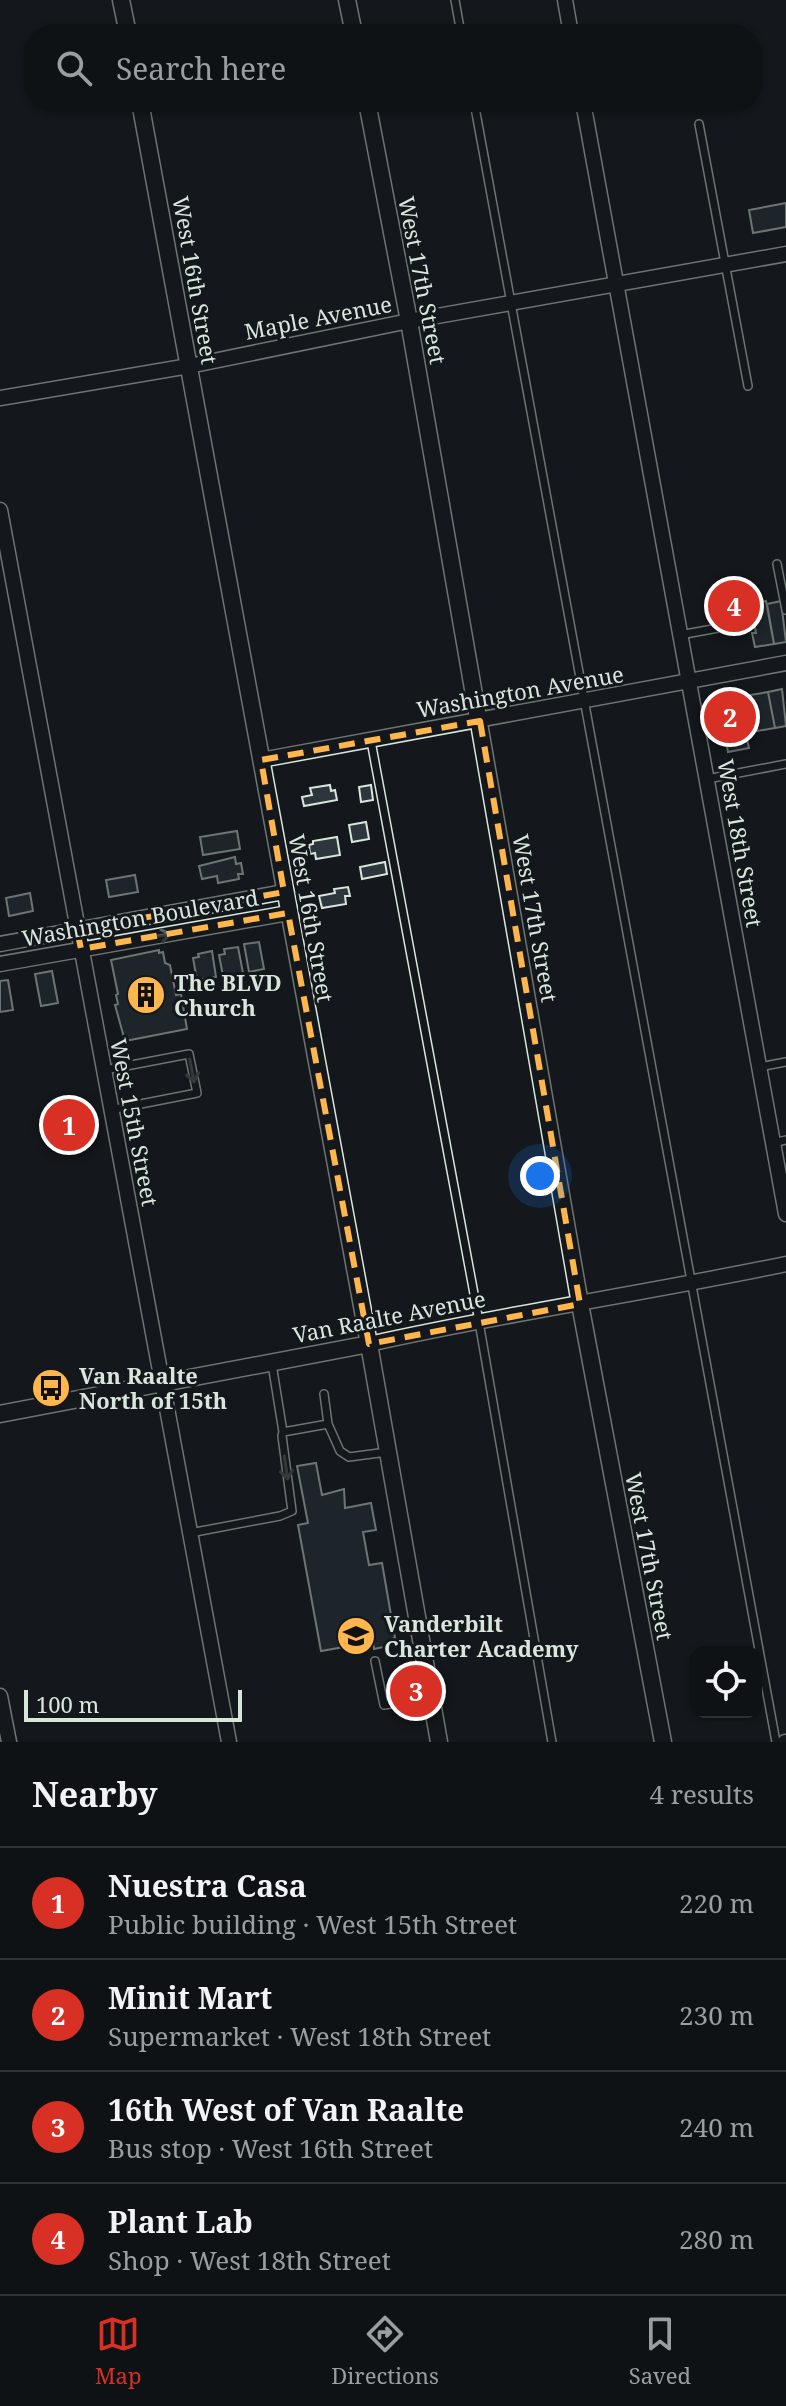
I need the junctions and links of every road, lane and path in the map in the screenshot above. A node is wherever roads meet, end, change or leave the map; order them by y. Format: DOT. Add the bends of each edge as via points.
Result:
graph roads {
  1 [pos="121,0"];
  2 [pos="347,0"];
  3 [pos="455,0"];
  4 [pos="565,0"];
  5 [pos="126,24"];
  6 [pos="352,24"];
  7 [pos="459,24"];
  8 [pos="569,24"];
  9 [pos="142,112"];
  10 [pos="369,112"];
  11 [pos="476,112"];
  12 [pos="585,112"];
  13 [pos="699,124"];
  14 [pos="786,254"];
  15 [pos="725,265"];
  16 [pos="616,285"];
  17 [pos="511,304"];
  18 [pos="409,321"];
  19 [pos="189,366"];
  20 [pos="748,386"];
  21 [pos="0,398"];
  22 [pos="0,510"];
  23 [pos="777,564"];
  24 [pos="783,577"];
  25 [pos="786,610"];
  26 [pos="718,628"];
  27 [pos="680,635"];
  28 [pos="786,663"];
  29 [pos="689,682"];
  30 [pos="584,701"];
  31 [pos="480,721"];
  32 [pos="371,740"];
  33 [pos="261,760"];
  34 [pos="786,764"];
  35 [pos="707,779"];
  36 [pos="284,892"];
  37 [pos="288,913"];
  38 [pos="77,930"];
  39 [pos="0,944"];
  40 [pos="81,949"];
  41 [pos="0,964"];
  42 [pos="786,1062"];
  43 [pos="759,1067"];
  44 [pos="103,1070"];
  45 [pos="110,1110"];
  46 [pos="780,1141"];
  47 [pos="786,1214"];
  48 [pos="786,1264"];
  49 [pos="692,1283"];
  50 [pos="580,1304"];
  51 [pos="478,1320"];
  52 [pos="369,1344"];
  53 [pos="271,1362"];
  54 [pos="163,1383"];
  55 [pos="324,1394"];
  56 [pos="0,1414"];
  57 [pos="328,1424"];
  58 [pos="283,1432"];
  59 [pos="387,1452"];
  60 [pos="190,1533"];
  61 [pos="375,1661"];
  62 [pos="0,1696"];
  63 [pos="431,1698"];
  64 [pos="9,1742"];
  65 [pos="229,1742"];
  66 [pos="439,1742"];
  67 [pos="552,1742"];
  68 [pos="663,1742"];
  69 [pos="776,1742"];
  1 -- 5 [label="street"];
  2 -- 6 [label="street"];
  3 -- 7 [label="lane"];
  4 -- 8 [label="street"];
  9 -- 19 [label="street, West 16th Street"];
  10 -- 18 [label="street, West 17th Street"];
  11 -- 17 [label="lane"];
  12 -- 16 [label="street, West 18th Street"];
  13 -- 15 [label="lane"];
  14 -- 15 [label="street, Maple Avenue"];
  15 -- 16 [label="street, Maple Avenue"];
  15 -- 20 [label="lane"];
  16 -- 17 [label="street, Maple Avenue"];
  16 -- 27 [label="street, West 18th Street"];
  17 -- 18 [label="street, Maple Avenue"];
  17 -- 30 [label="lane"];
  18 -- 19 [label="street, Maple Avenue"];
  18 -- 31 [label="street, West 17th Street"];
  19 -- 21 [label="street, Maple Avenue"];
  19 -- 33 [label="street, West 16th Street"];
  22 -- 38 [label="street, West 15th Street"];
  23 -- 24 [label="lane"];
  24 -- 25 [label="lane"];
  26 -- 27 [label="lane"];
  27 -- 29 [label="street, West 18th Street"];
  28 -- 29 [label="street, Washington Avenue"];
  29 -- 30 [label="street, Washington Avenue"];
  29 -- 35 [label="street, West 18th Street"];
  30 -- 31 [label="street, Washington Avenue"];
  30 -- 49 [label="lane"];
  31 -- 32 [label="street, Washington Avenue"];
  31 -- 50 [label="street, West 17th Street"];
  32 -- 33 [label="street, Washington Avenue"];
  32 -- 51 [label="lane"];
  33 -- 36 [label="street, West 16th Street"];
  34 -- 35 [label="lane"];
  35 -- 43 [label="street, West 18th Street"];
  36 -- 37 [label="street, West 16th Street"];
  36 -- 38 [label="street, Washington Boulevard"];
  40 -- 37 [label="street, Washington Boulevard, one-way"];
  37 -- 52 [label="street, West 16th Street"];
  38 -- 39 [label="street, Washington Boulevard"];
  38 -- 40 [label="street, West 15th Street"];
  40 -- 41 [label="street, Washington Boulevard"];
  40 -- 44 [label="street, West 15th Street"];
  42 -- 43 [label="lane"];
  43 -- 46 [label="street, West 18th Street"];
  44 -- 45 [label="street, West 15th Street"];
  44 -- 45 [label="lane, one-way" via="189,1054 197,1093"];
  45 -- 54 [label="street, West 15th Street"];
  46 -- 47 [label="street, West 18th Street"];
  48 -- 49 [label="street, Van Raalte Avenue"];
  49 -- 50 [label="street, Van Raalte Avenue"];
  49 -- 69 [label="lane"];
  50 -- 51 [label="street, Van Raalte Avenue"];
  50 -- 68 [label="street, West 17th Street"];
  51 -- 52 [label="street, Van Raalte Avenue"];
  51 -- 67 [label="lane"];
  52 -- 53 [label="street, Van Raalte Avenue"];
  52 -- 59 [label="street, West 16th Street"];
  53 -- 54 [label="street, Van Raalte Avenue"];
  53 -- 58 [label="lane"];
  54 -- 56 [label="street, Van Raalte Avenue"];
  54 -- 60 [label="street, West 15th Street"];
  55 -- 57 [label="lane"];
  57 -- 58 [label="lane"];
  57 -- 59 [label="lane" via="340,1451 349,1457"];
  58 -- 60 [label="lane, one-way" via="292,1511"];
  59 -- 63 [label="street, West 16th Street"];
  60 -- 65 [label="street, West 15th Street"];
  61 -- 63 [label="lane" via="384,1705"];
  62 -- 64 [label="street"];
  63 -- 66 [label="street, West 16th Street"];
}
